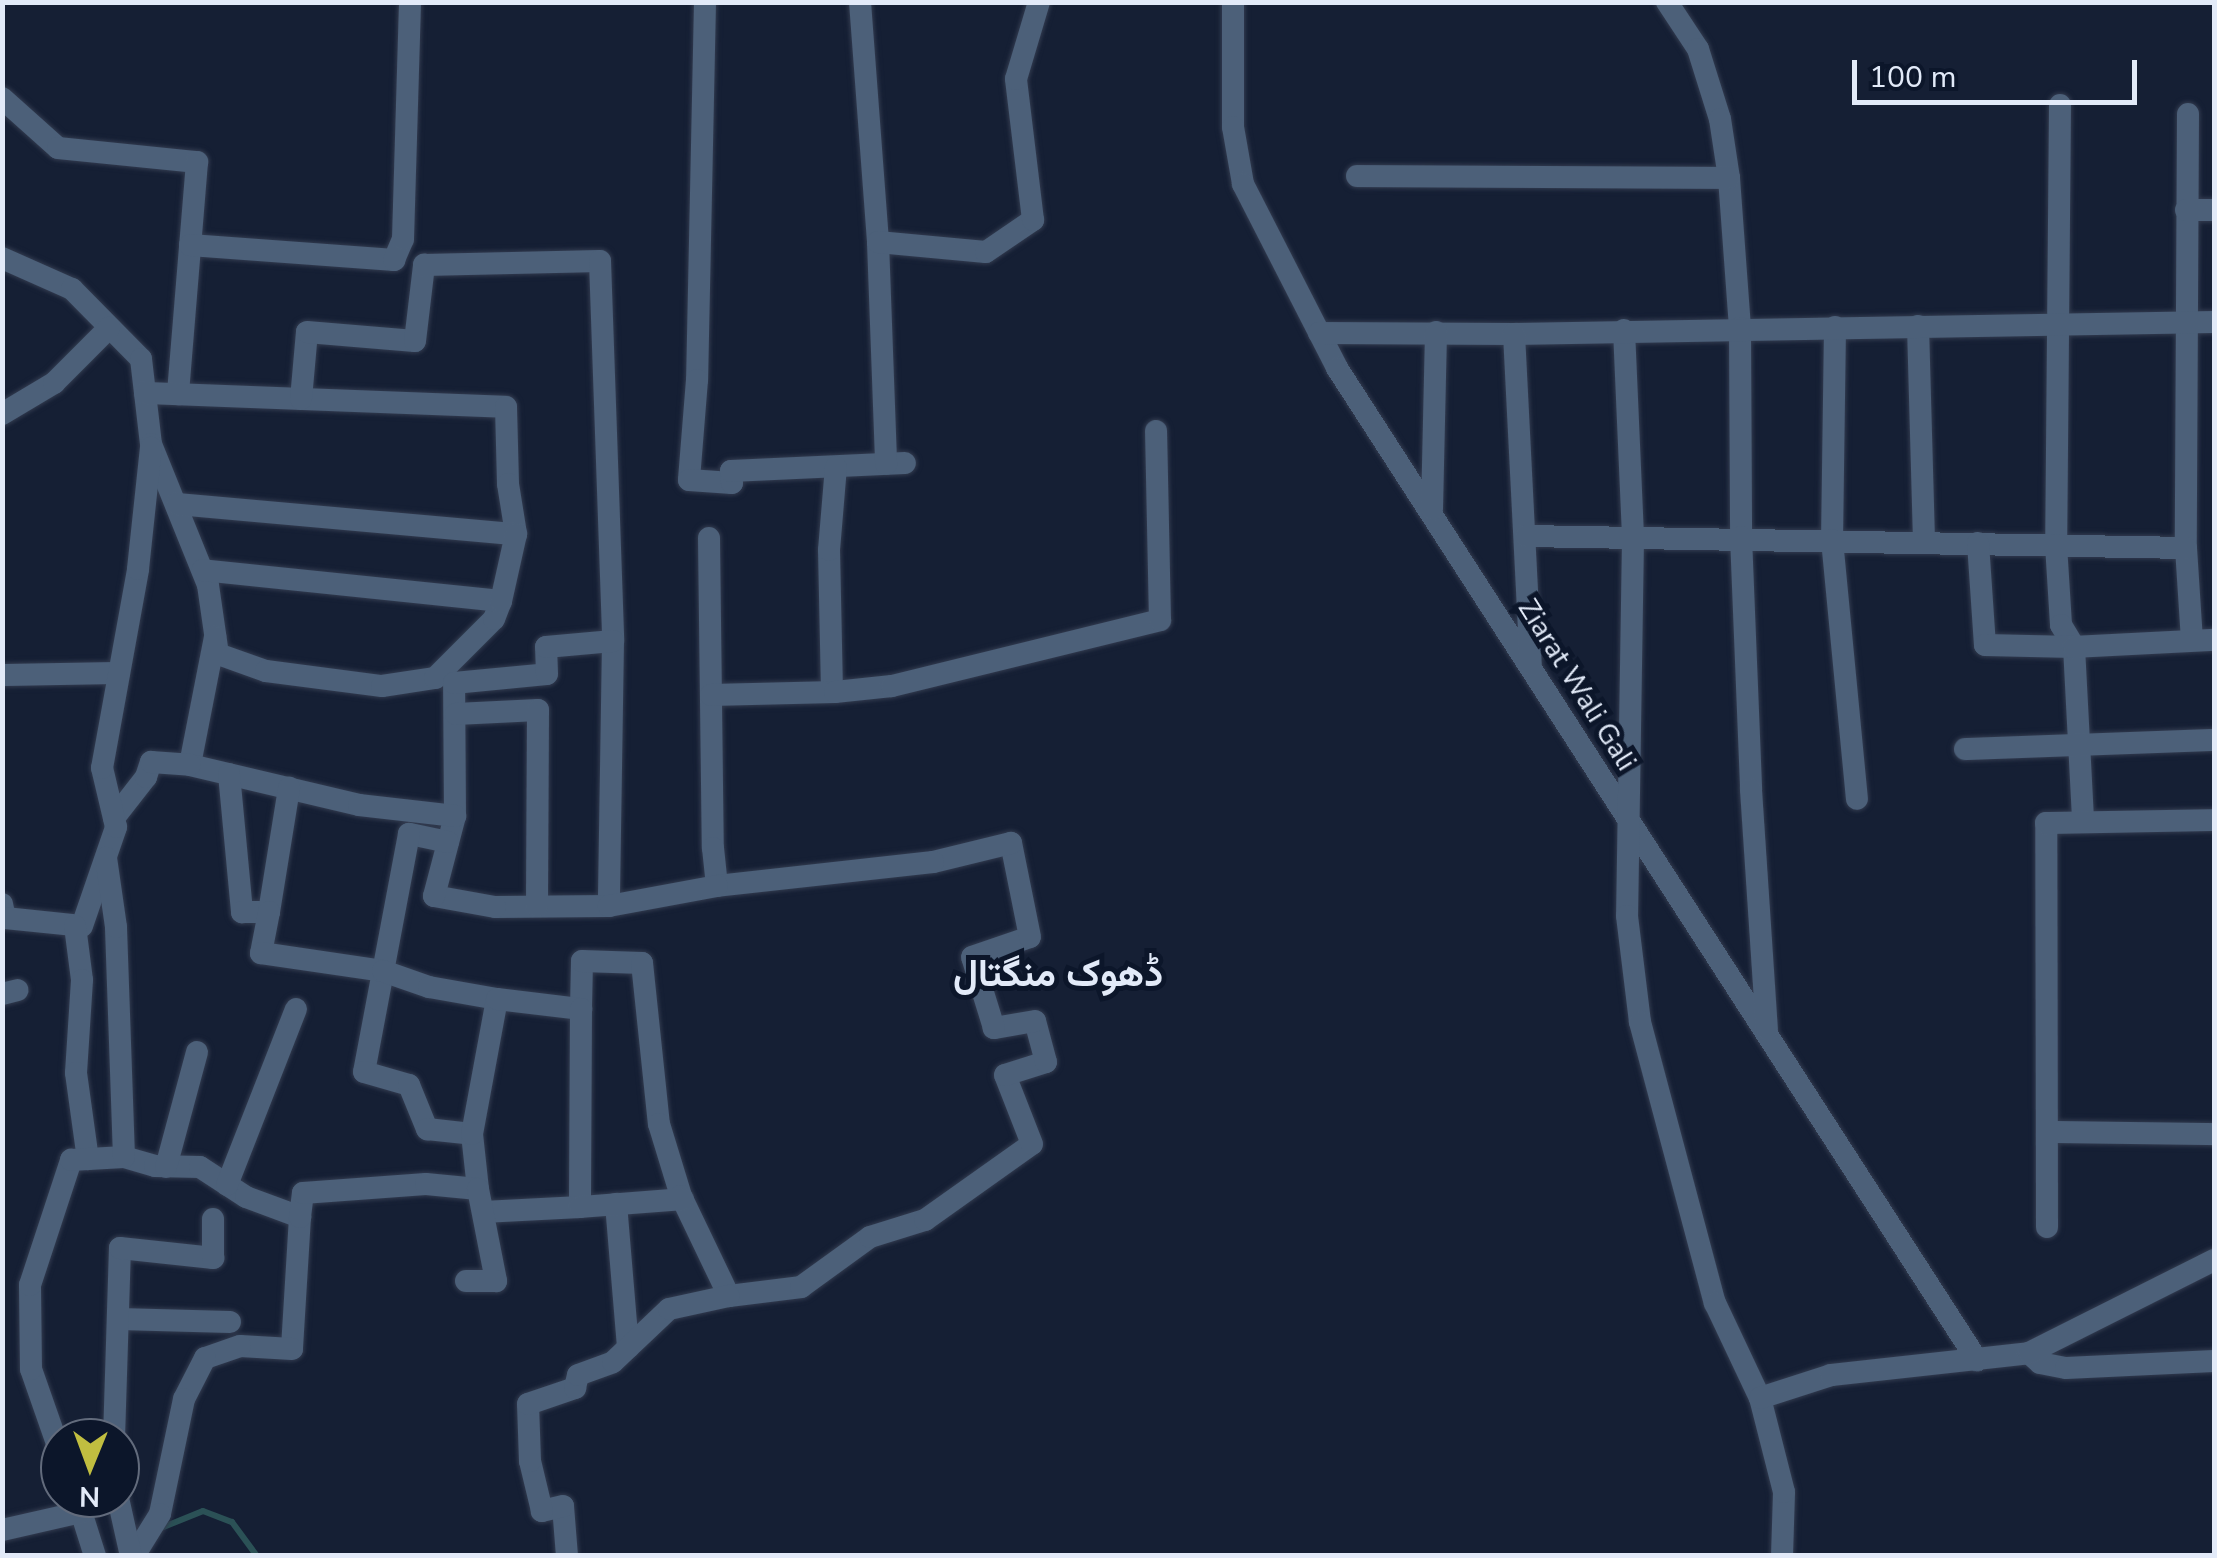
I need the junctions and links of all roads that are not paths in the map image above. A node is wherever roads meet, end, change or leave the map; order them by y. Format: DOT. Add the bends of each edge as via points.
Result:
graph roads {
  1 [pos="410,2"];
  2 [pos="705,2"];
  3 [pos="860,2"];
  4 [pos="1039,2"];
  5 [pos="1233,2"];
  6 [pos="1666,2"];
  7 [pos="2,98"];
  8 [pos="2060,105"];
  9 [pos="2188,114"];
  10 [pos="1357,176"];
  11 [pos="1729,178"];
  12 [pos="2186,210"];
  13 [pos="2214,210"];
  14 [pos="878,242"];
  15 [pos="190,246"];
  16 [pos="2,258"];
  17 [pos="2186,322"];
  18 [pos="2214,322"];
  19 [pos="2058,324"];
  20 [pos="1918,326"];
  21 [pos="1834,327"];
  22 [pos="109,328"];
  23 [pos="1740,328"];
  24 [pos="1624,330"];
  25 [pos="1436,332"];
  26 [pos="1319,333"];
  27 [pos="1514,334"];
  28 [pos="145,393"];
  29 [pos="178,394"];
  30 [pos="301,399"];
  31 [pos="2,414"];
  32 [pos="1156,431"];
  33 [pos="151,444"];
  34 [pos="836,467"];
  35 [pos="177,504"];
  36 [pos="1432,509"];
  37 [pos="516,534"];
  38 [pos="1526,536"];
  39 [pos="1741,537"];
  40 [pos="709,538"];
  41 [pos="1633,539"];
  42 [pos="1832,540"];
  43 [pos="1924,542"];
  44 [pos="1978,543"];
  45 [pos="2056,545"];
  46 [pos="2186,548"];
  47 [pos="203,570"];
  48 [pos="500,601"];
  49 [pos="216,636"];
  50 [pos="2203,640"];
  51 [pos="613,641"];
  52 [pos="2074,647"];
  53 [pos="1532,666"];
  54 [pos="119,673"];
  55 [pos="2,675"];
  56 [pos="832,692"];
  57 [pos="711,695"];
  58 [pos="456,714"];
  59 [pos="2214,740"];
  60 [pos="2081,742"];
  61 [pos="1965,749"];
  62 [pos="190,765"];
  63 [pos="229,774"];
  64 [pos="289,788"];
  65 [pos="1857,800"];
  66 [pos="455,816"];
  67 [pos="114,818"];
  68 [pos="2214,820"];
  69 [pos="2082,821"];
  70 [pos="1632,829"];
  71 [pos="448,842"];
  72 [pos="106,858"];
  73 [pos="717,886"];
  74 [pos="537,906"];
  75 [pos="609,906"];
  76 [pos="268,912"];
  77 [pos="3,914"];
  78 [pos="75,926"];
  79 [pos="383,972"];
  80 [pos="496,998"];
  81 [pos="296,1009"];
  82 [pos="582,1009"];
  83 [pos="1767,1032"];
  84 [pos="197,1052"];
  85 [pos="2047,1132"];
  86 [pos="472,1134"];
  87 [pos="2214,1134"];
  88 [pos="124,1157"];
  89 [pos="88,1159"];
  90 [pos="166,1166"];
  91 [pos="228,1185"];
  92 [pos="683,1199"];
  93 [pos="480,1200"];
  94 [pos="616,1204"];
  95 [pos="580,1206"];
  96 [pos="300,1218"];
  97 [pos="213,1219"];
  98 [pos="2047,1227"];
  99 [pos="2214,1260"];
  100 [pos="466,1281"];
  101 [pos="729,1296"];
  102 [pos="119,1319"];
  103 [pos="230,1322"];
  104 [pos="628,1348"];
  105 [pos="2030,1354"];
  106 [pos="1978,1360"];
  107 [pos="2214,1361"];
  108 [pos="1760,1398"];
  109 [pos="48,1418"];
  110 [pos="115,1418"];
  111 [pos="40,1518"];
  112 [pos="83,1518"];
  113 [pos="123,1518"];
  114 [pos="2,1530"];
  115 [pos="95,1556"];
  116 [pos="133,1556"];
  117 [pos="566,1556"];
  118 [pos="1782,1556"];
  1 -- 15 [label="street" via="403,239 394,260"];
  2 -- 34 [label="street" via="689,480 732,482 731,472"];
  3 -- 14 [label="street"];
  4 -- 14 [label="street" via="1016,79 1033,220 986,252"];
  5 -- 26 [label="street, Ziarat Wali Gali" via="1233,127 1243,184"];
  6 -- 11 [label="street" via="1698,49 1720,119"];
  7 -- 15 [label="street" via="58,148 197,162"];
  8 -- 19 [label="street"];
  9 -- 12 [label="street"];
  10 -- 11 [label="street"];
  11 -- 23 [label="street"];
  12 -- 13 [label="street"];
  12 -- 17 [label="street"];
  14 -- 34 [label="street" via="896,464"];
  15 -- 29 [label="street"];
  16 -- 22 [label="street" via="72,289"];
  17 -- 18 [label="street"];
  17 -- 19 [label="street"];
  17 -- 46 [label="street"];
  19 -- 20 [label="street"];
  19 -- 45 [label="street"];
  20 -- 21 [label="street"];
  20 -- 43 [label="street"];
  21 -- 23 [label="street"];
  21 -- 42 [label="street"];
  22 -- 28 [label="street" via="141,360"];
  22 -- 31 [label="street" via="54,383"];
  23 -- 24 [label="street"];
  23 -- 39 [label="street"];
  24 -- 27 [label="street"];
  24 -- 41 [label="street"];
  25 -- 26 [label="street"];
  25 -- 27 [label="street"];
  25 -- 36 [label="street"];
  26 -- 36 [label="street, Ziarat Wali Gali"];
  27 -- 38 [label="street"];
  28 -- 29 [label="street"];
  28 -- 33 [label="street"];
  29 -- 30 [label="street"];
  30 -- 37 [label="street" via="506,408"];
  30 -- 51 [label="street" via="307,332 415,341 424,265 600,261"];
  32 -- 56 [label="street" via="1160,620 892,686"];
  33 -- 35 [label="street"];
  33 -- 54 [label="street"];
  34 -- 56 [label="street" via="828,550"];
  35 -- 37 [label="street"];
  35 -- 47 [label="street"];
  36 -- 53 [label="street, Ziarat Wali Gali"];
  37 -- 48 [label="street"];
  38 -- 41 [label="street"];
  38 -- 53 [label="street"];
  39 -- 41 [label="street"];
  39 -- 42 [label="street"];
  39 -- 83 [label="street"];
  40 -- 57 [label="street"];
  41 -- 70 [label="street"];
  42 -- 43 [label="street"];
  42 -- 65 [label="street"];
  43 -- 44 [label="street"];
  44 -- 45 [label="street"];
  44 -- 52 [label="street" via="1986,645"];
  45 -- 46 [label="street"];
  45 -- 52 [label="street" via="2061,625"];
  46 -- 50 [label="street"];
  47 -- 48 [label="street"];
  47 -- 49 [label="street"];
  48 -- 49 [label="street" via="494,619 435,678 382,686 266,670 218,654"];
  49 -- 62 [label="street"];
  50 -- 52 [label="street"];
  51 -- 58 [label="street" via="546,647 547,674 454,683"];
  51 -- 75 [label="street"];
  52 -- 60 [label="street"];
  53 -- 70 [label="street, Ziarat Wali Gali"];
  54 -- 55 [label="street"];
  54 -- 67 [label="street" via="102,768"];
  56 -- 57 [label="street"];
  57 -- 73 [label="street"];
  58 -- 66 [label="street"];
  58 -- 74 [label="street" via="538,710"];
  59 -- 60 [label="street"];
  60 -- 61 [label="street"];
  60 -- 69 [label="street"];
  62 -- 63 [label="street"];
  62 -- 67 [label="street" via="151,762"];
  63 -- 64 [label="street"];
  63 -- 76 [label="street" via="242,912"];
  64 -- 66 [label="street" via="359,805"];
  64 -- 76 [label="street"];
  66 -- 71 [label="street"];
  67 -- 72 [label="street"];
  68 -- 69 [label="street"];
  69 -- 85 [label="street" via="2046,823"];
  70 -- 83 [label="street, Ziarat Wali Gali"];
  70 -- 108 [label="street" via="1627,916 1640,1022 1715,1303"];
  71 -- 74 [label="street" via="434,896"];
  71 -- 79 [label="street" via="409,834"];
  72 -- 78 [label="street" via="82,926"];
  72 -- 88 [label="street" via="116,927"];
  73 -- 75 [label="street"];
  73 -- 101 [label="street" via="933,862 1011,843 1030,937 972,958 994,1028 1035,1020 1046,1062 1006,1075 1032,1144 926,1220 870,1238 801,1286"];
  74 -- 75 [label="street"];
  76 -- 79 [label="street" via="260,952"];
  77 -- 78 [label="street"];
  78 -- 89 [label="street" via="82,980 76,1073"];
  79 -- 80 [label="street"];
  79 -- 86 [label="street" via="364,1072 410,1085 427,1129"];
  80 -- 82 [label="street"];
  80 -- 86 [label="street"];
  81 -- 91 [label="street"];
  82 -- 92 [label="street" via="582,961 642,963 659,1124"];
  82 -- 95 [label="street"];
  83 -- 106 [label="street, Ziarat Wali Gali"];
  84 -- 90 [label="street"];
  85 -- 87 [label="street"];
  85 -- 98 [label="street"];
  86 -- 93 [label="street"];
  88 -- 89 [label="street"];
  88 -- 90 [label="street"];
  89 -- 109 [label="street" via="71,1160 30,1286 31,1369"];
  90 -- 91 [label="street" via="200,1166"];
  91 -- 96 [label="street"];
  92 -- 94 [label="street"];
  92 -- 101 [label="street"];
  93 -- 95 [label="street"];
  93 -- 96 [label="street" via="426,1184 303,1192"];
  93 -- 100 [label="street" via="496,1281"];
  94 -- 95 [label="street"];
  94 -- 104 [label="street"];
  96 -- 116 [label="street" via="292,1348 240,1346 206,1358 184,1399 160,1514"];
  97 -- 102 [label="street" via="213,1258 120,1248"];
  99 -- 105 [label="street"];
  101 -- 104 [label="street" via="670,1309"];
  102 -- 103 [label="street"];
  102 -- 110 [label="street"];
  104 -- 117 [label="street" via="613,1362 578,1375 575,1388 528,1404 530,1461 542,1511 563,1506"];
  105 -- 106 [label="street"];
  105 -- 107 [label="street" via="2066,1368"];
  106 -- 108 [label="street" via="1831,1375"];
  108 -- 118 [label="street" via="1784,1492"];
  111 -- 114 [label="street"];
  112 -- 115 [label="street"];
  113 -- 116 [label="street"];
}
